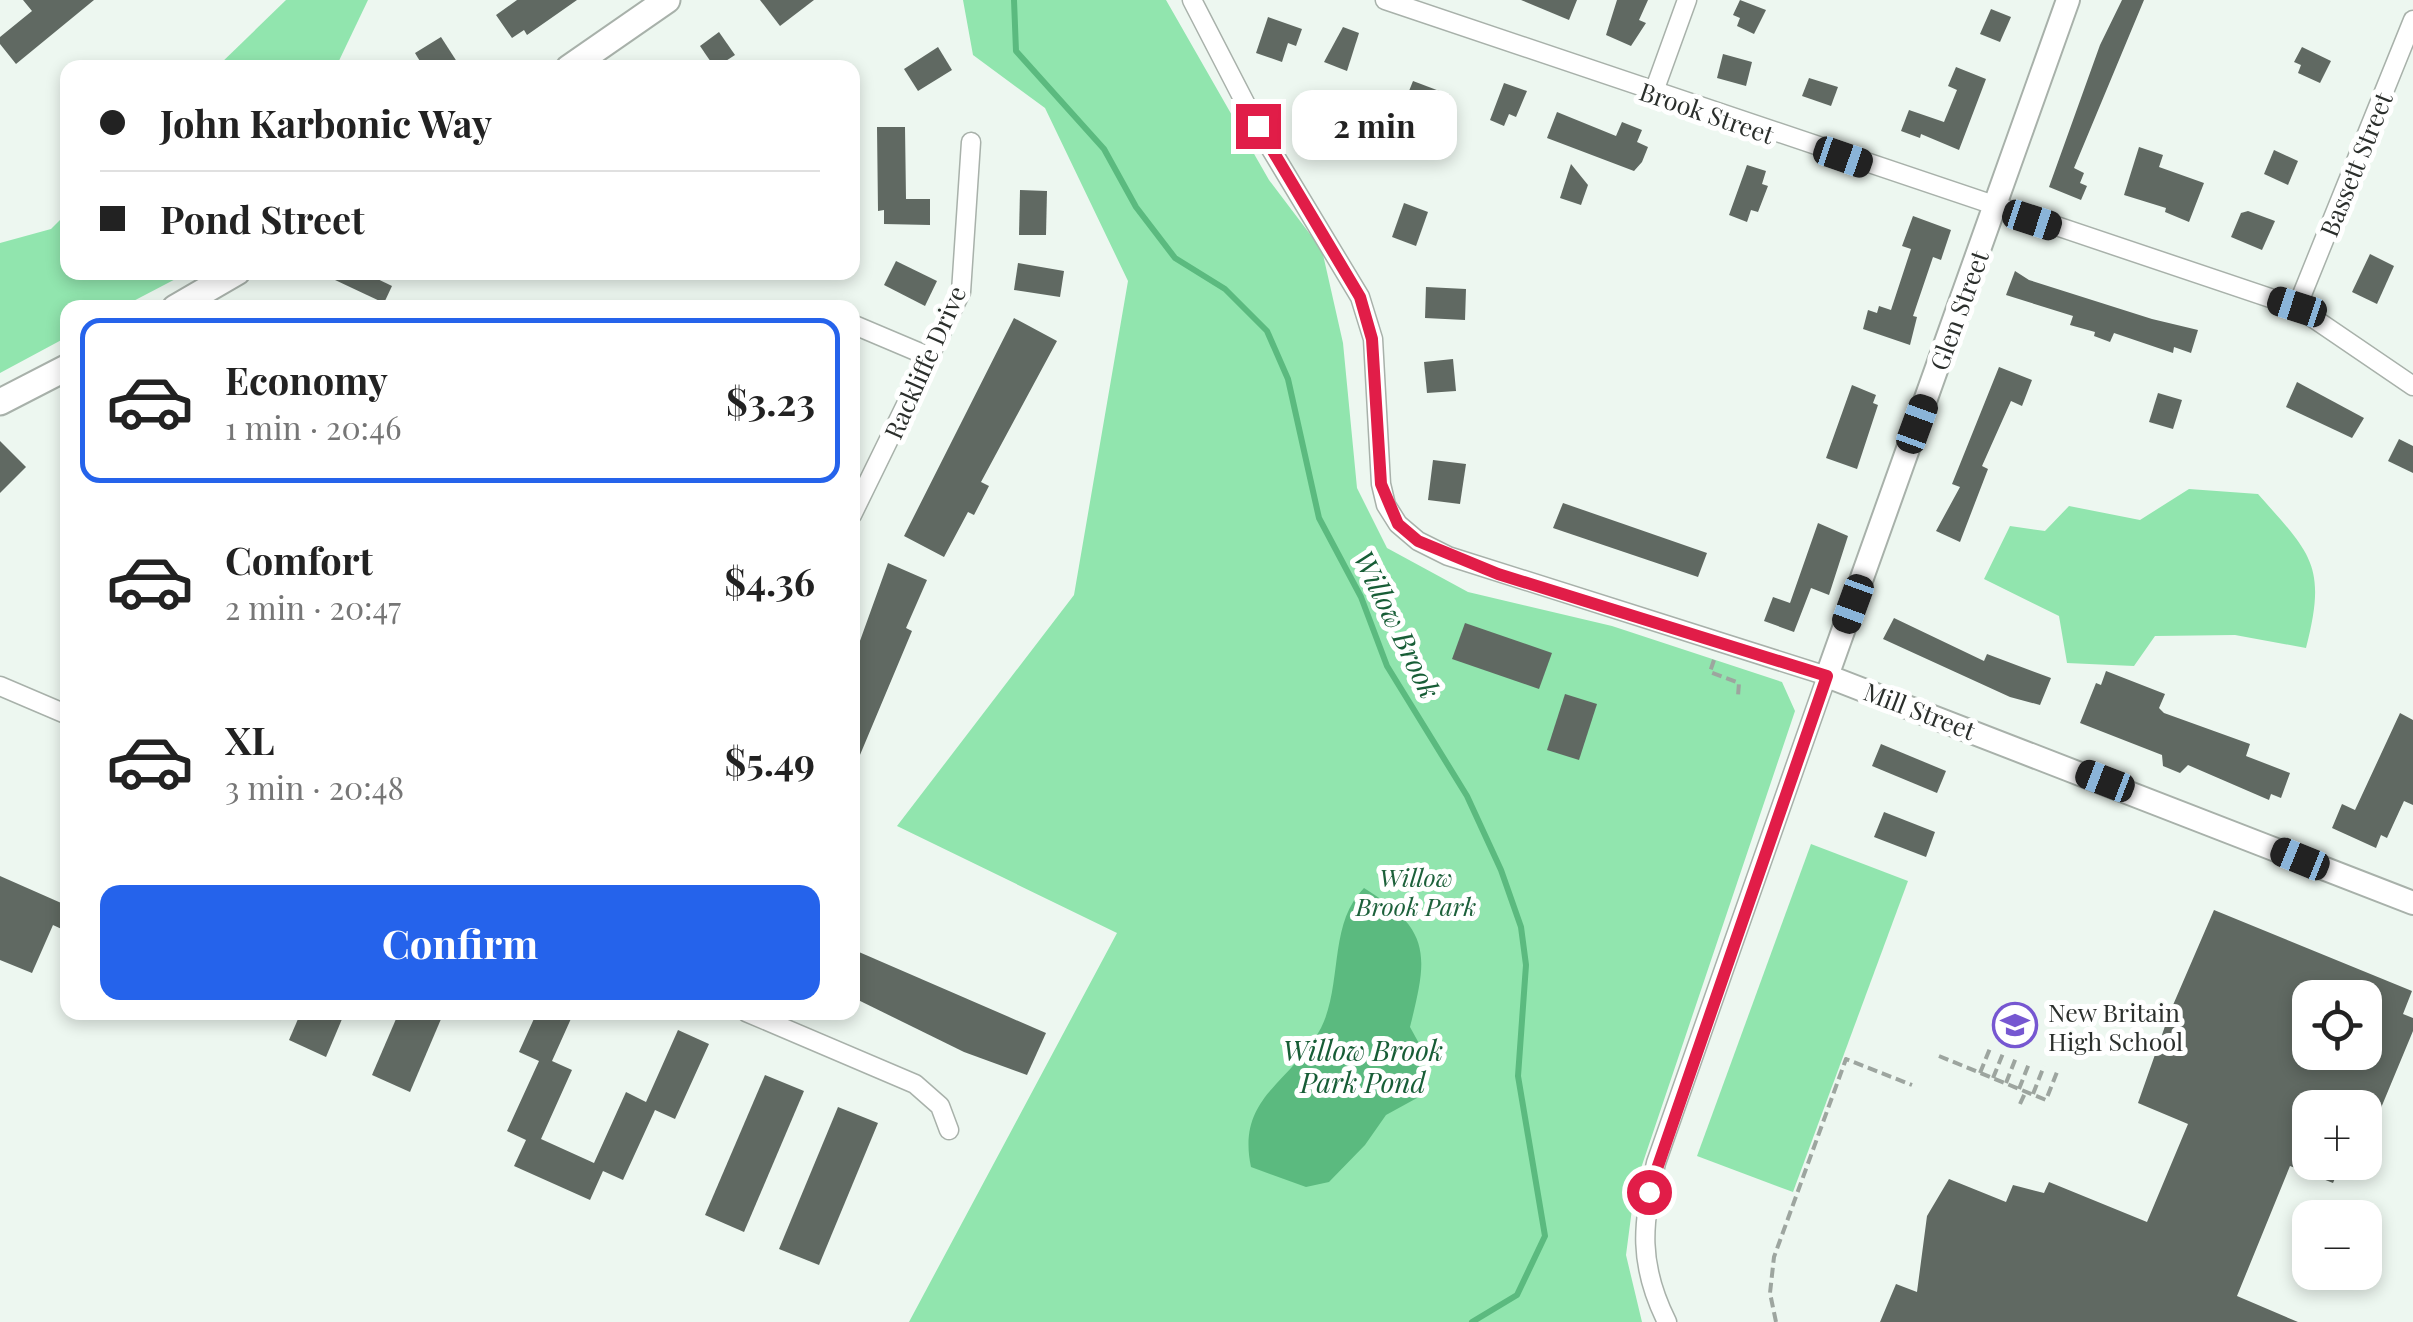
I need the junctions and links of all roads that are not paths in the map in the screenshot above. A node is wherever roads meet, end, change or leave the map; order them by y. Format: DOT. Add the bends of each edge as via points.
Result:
graph roads {
  1 [pos="668,0"];
  2 [pos="1192,0"];
  3 [pos="1384,0"];
  4 [pos="1687,0"];
  5 [pos="2068,0"];
  6 [pos="2413,20"];
  7 [pos="581,60"];
  8 [pos="1653,94"];
  9 [pos="971,142"];
  10 [pos="1994,208"];
  11 [pos="223,280"];
  12 [pos="189,300"];
  13 [pos="2297,307"];
  14 [pos="860,327"];
  15 [pos="930,357"];
  16 [pos="60,371"];
  17 [pos="2413,386"];
  18 [pos="0,402"];
  19 [pos="860,499"];
  20 [pos="1827,676"];
  21 [pos="0,686"];
  22 [pos="60,712"];
  23 [pos="2413,902"];
  24 [pos="765,1020"];
  25 [pos="949,1130"];
  26 [pos="1667,1322"];
  1 -- 7 [label="main road"];
  2 -- 20 [label="street, Mill Street" via="1360,297 1372,339 1381,484 1398,524 1418,541 1498,574"];
  3 -- 8 [label="street, Brook Street"];
  4 -- 8 [label="street"];
  5 -- 10 [label="street, Glen Street"];
  6 -- 13 [label="street, Bassett Street"];
  8 -- 10 [label="street, Brook Street"];
  9 -- 15 [label="street, Rackliffe Drive" via="961,292"];
  10 -- 13 [label="street, Brook Street"];
  10 -- 20 [label="street, Glen Street"];
  11 -- 12 [label="main road"];
  13 -- 17 [label="street, Brook Street"];
  14 -- 15 [label="street"];
  15 -- 19 [label="street, Rackliffe Drive"];
  16 -- 18 [label="main road"];
  20 -- 23 [label="street, Mill Street"];
  20 -- 26 [label="street" via="1656,1163 1642,1220 1647,1271"];
  21 -- 22 [label="street"];
  24 -- 25 [label="street" via="915,1084 940,1106"];
}
